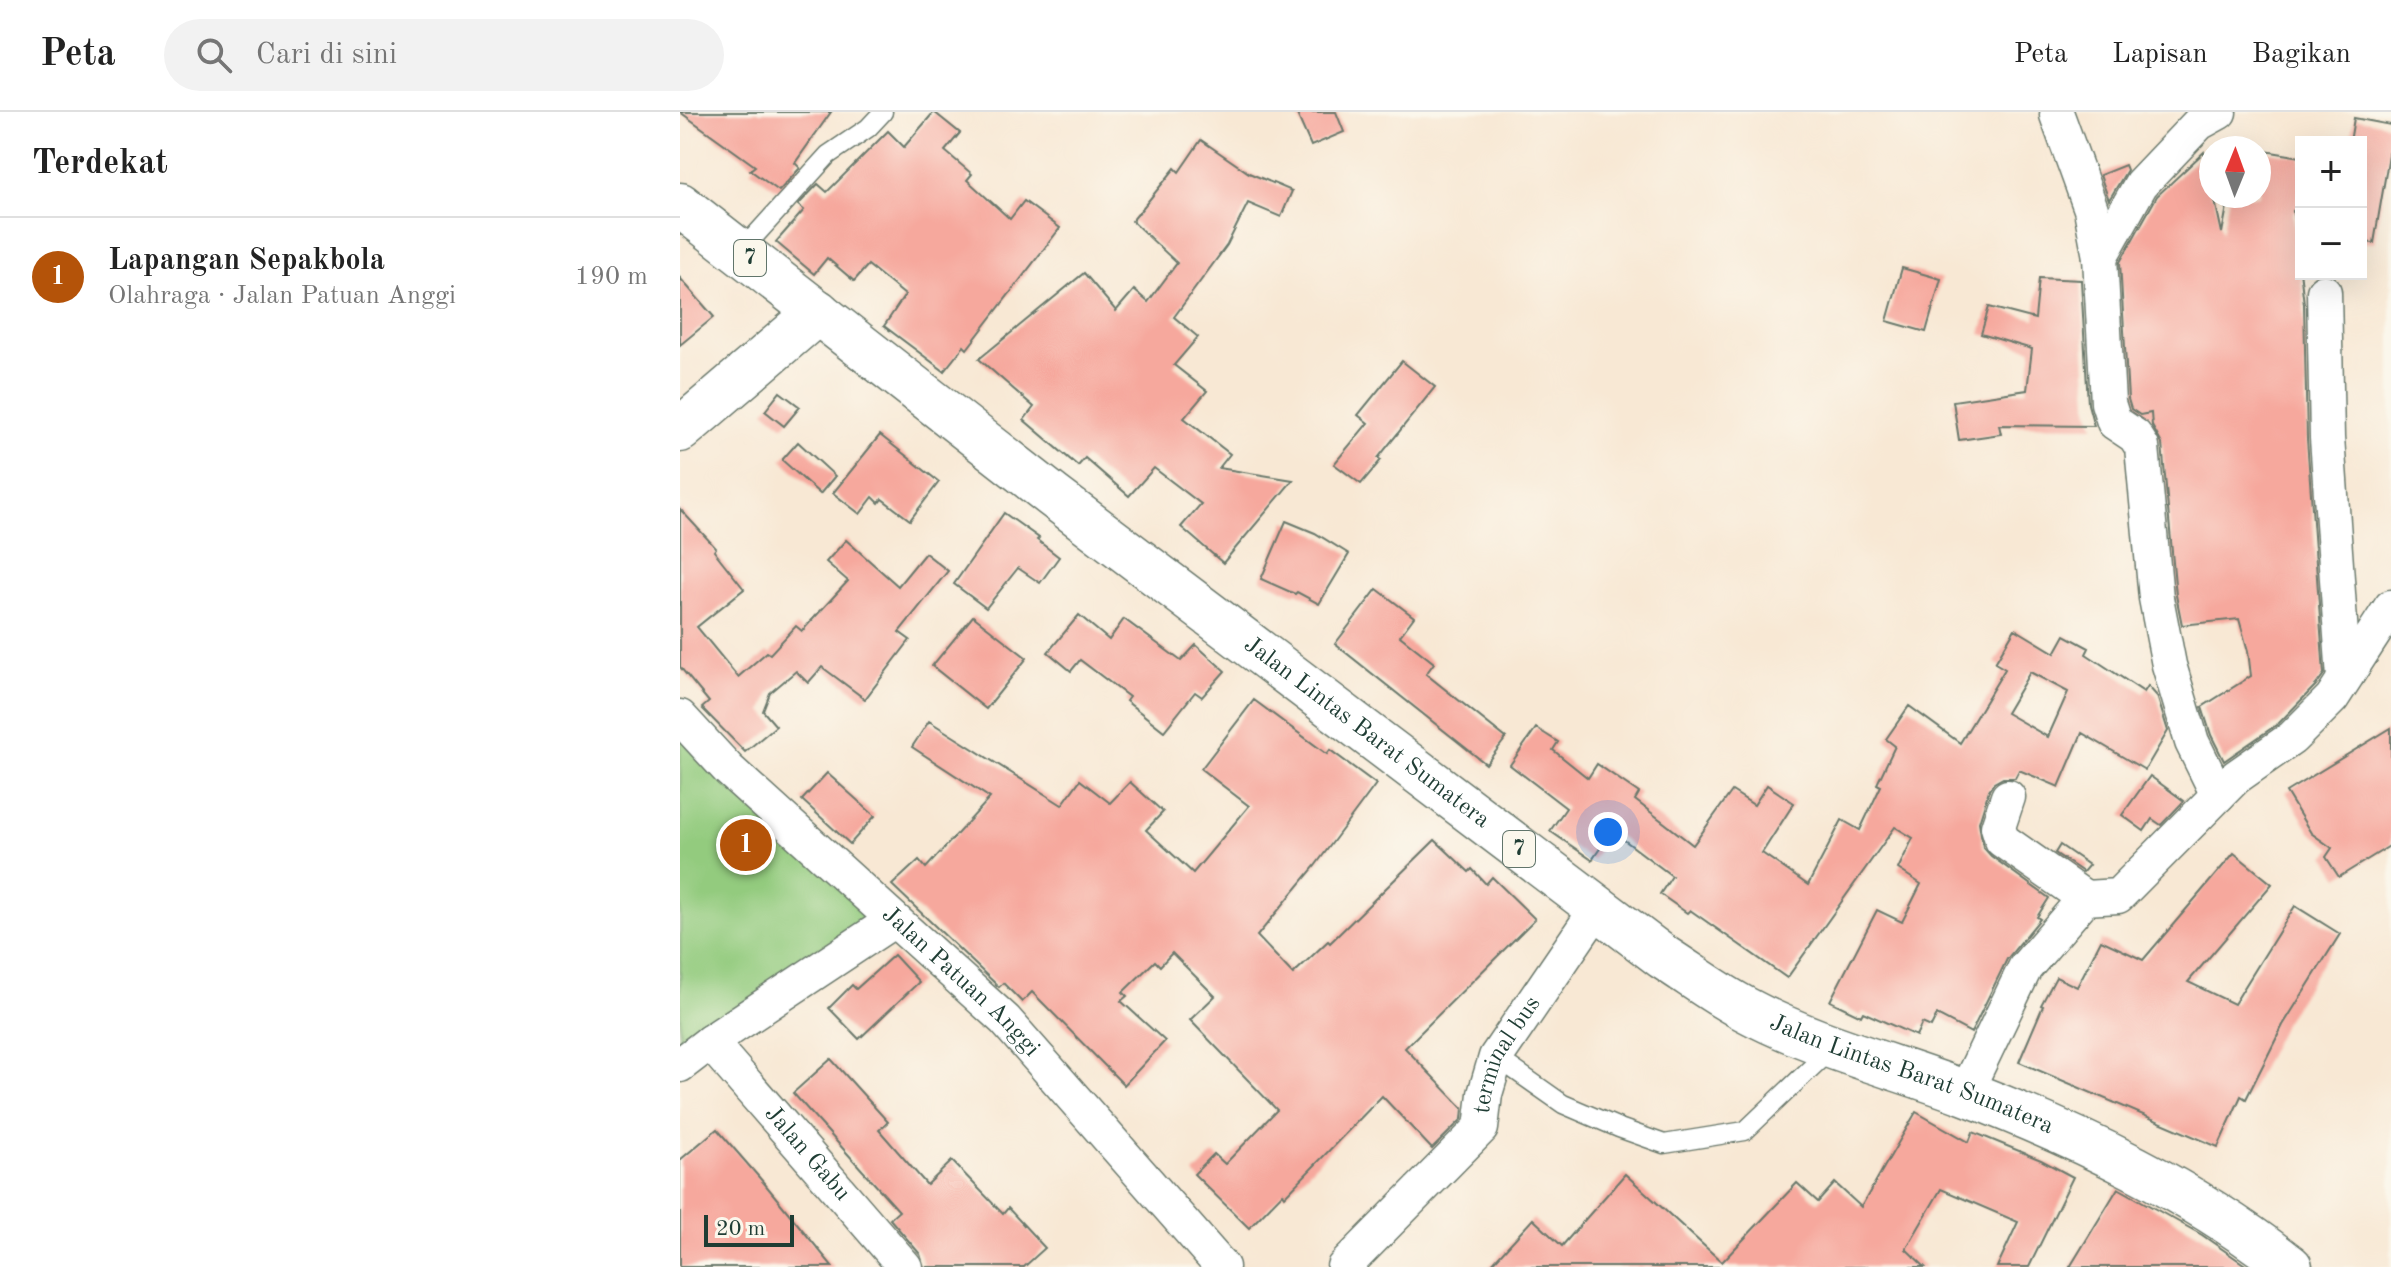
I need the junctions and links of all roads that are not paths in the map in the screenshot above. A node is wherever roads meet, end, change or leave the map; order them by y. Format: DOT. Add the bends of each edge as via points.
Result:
graph roads {
  1 [pos="883,112"];
  2 [pos="2219,112"];
  3 [pos="2057,115"];
  4 [pos="680,205"];
  5 [pos="741,251"];
  6 [pos="2100,257"];
  7 [pos="2324,292"];
  8 [pos="818,312"];
  9 [pos="680,430"];
  10 [pos="2391,607"];
  11 [pos="2344,678"];
  12 [pos="680,717"];
  13 [pos="2218,795"];
  14 [pos="2008,797"];
  15 [pos="2085,898"];
  16 [pos="1599,906"];
  17 [pos="894,920"];
  18 [pos="710,1042"];
  19 [pos="1833,1047"];
  20 [pos="1496,1057"];
  21 [pos="680,1065"];
  22 [pos="1965,1093"];
  23 [pos="1353,1264"];
  24 [pos="905,1267"];
  25 [pos="1222,1267"];
  26 [pos="2290,1267"];
  1 -- 5 [label="lane" via="828,155"];
  2 -- 6 [label="street" via="2199,123 2141,184"];
  3 -- 6 [label="street" via="2091,209"];
  4 -- 5 [label="main road, 7"];
  5 -- 8 [label="main road, 7"];
  6 -- 13 [label="street" via="2108,403 2114,422 2142,447 2156,598 2169,665 2192,742"];
  7 -- 11 [label="street" via="2327,438"];
  8 -- 9 [label="main road"];
  8 -- 16 [label="main road, Jalan Lintas Barat Sumatera / 7"];
  10 -- 11 [label="street"];
  11 -- 13 [label="street" via="2332,698 2292,738"];
  12 -- 17 [label="street, Jalan Patuan Anggi" via="729,770"];
  13 -- 15 [label="street" via="2118,896"];
  14 -- 15 [label="street" via="1998,827 2002,840"];
  15 -- 22 [label="street" via="2025,968"];
  16 -- 19 [label="main road, Jalan Lintas Barat Sumatera / 7" via="1663,957 1745,1009"];
  16 -- 20 [label="street, terminal bus"];
  17 -- 18 [label="street"];
  17 -- 25 [label="street, Jalan Patuan Anggi" via="1005,1020"];
  18 -- 21 [label="street"];
  18 -- 24 [label="street, Jalan Gabu"];
  19 -- 20 [label="lane" via="1745,1131 1664,1144 1563,1104"];
  19 -- 22 [label="main road, Jalan Lintas Barat Sumatera / 7"];
  20 -- 23 [label="street, terminal bus" via="1481,1128"];
  22 -- 26 [label="main road, Jalan Lintas Barat Sumatera / 7" via="2129,1165 2247,1233"];
}
